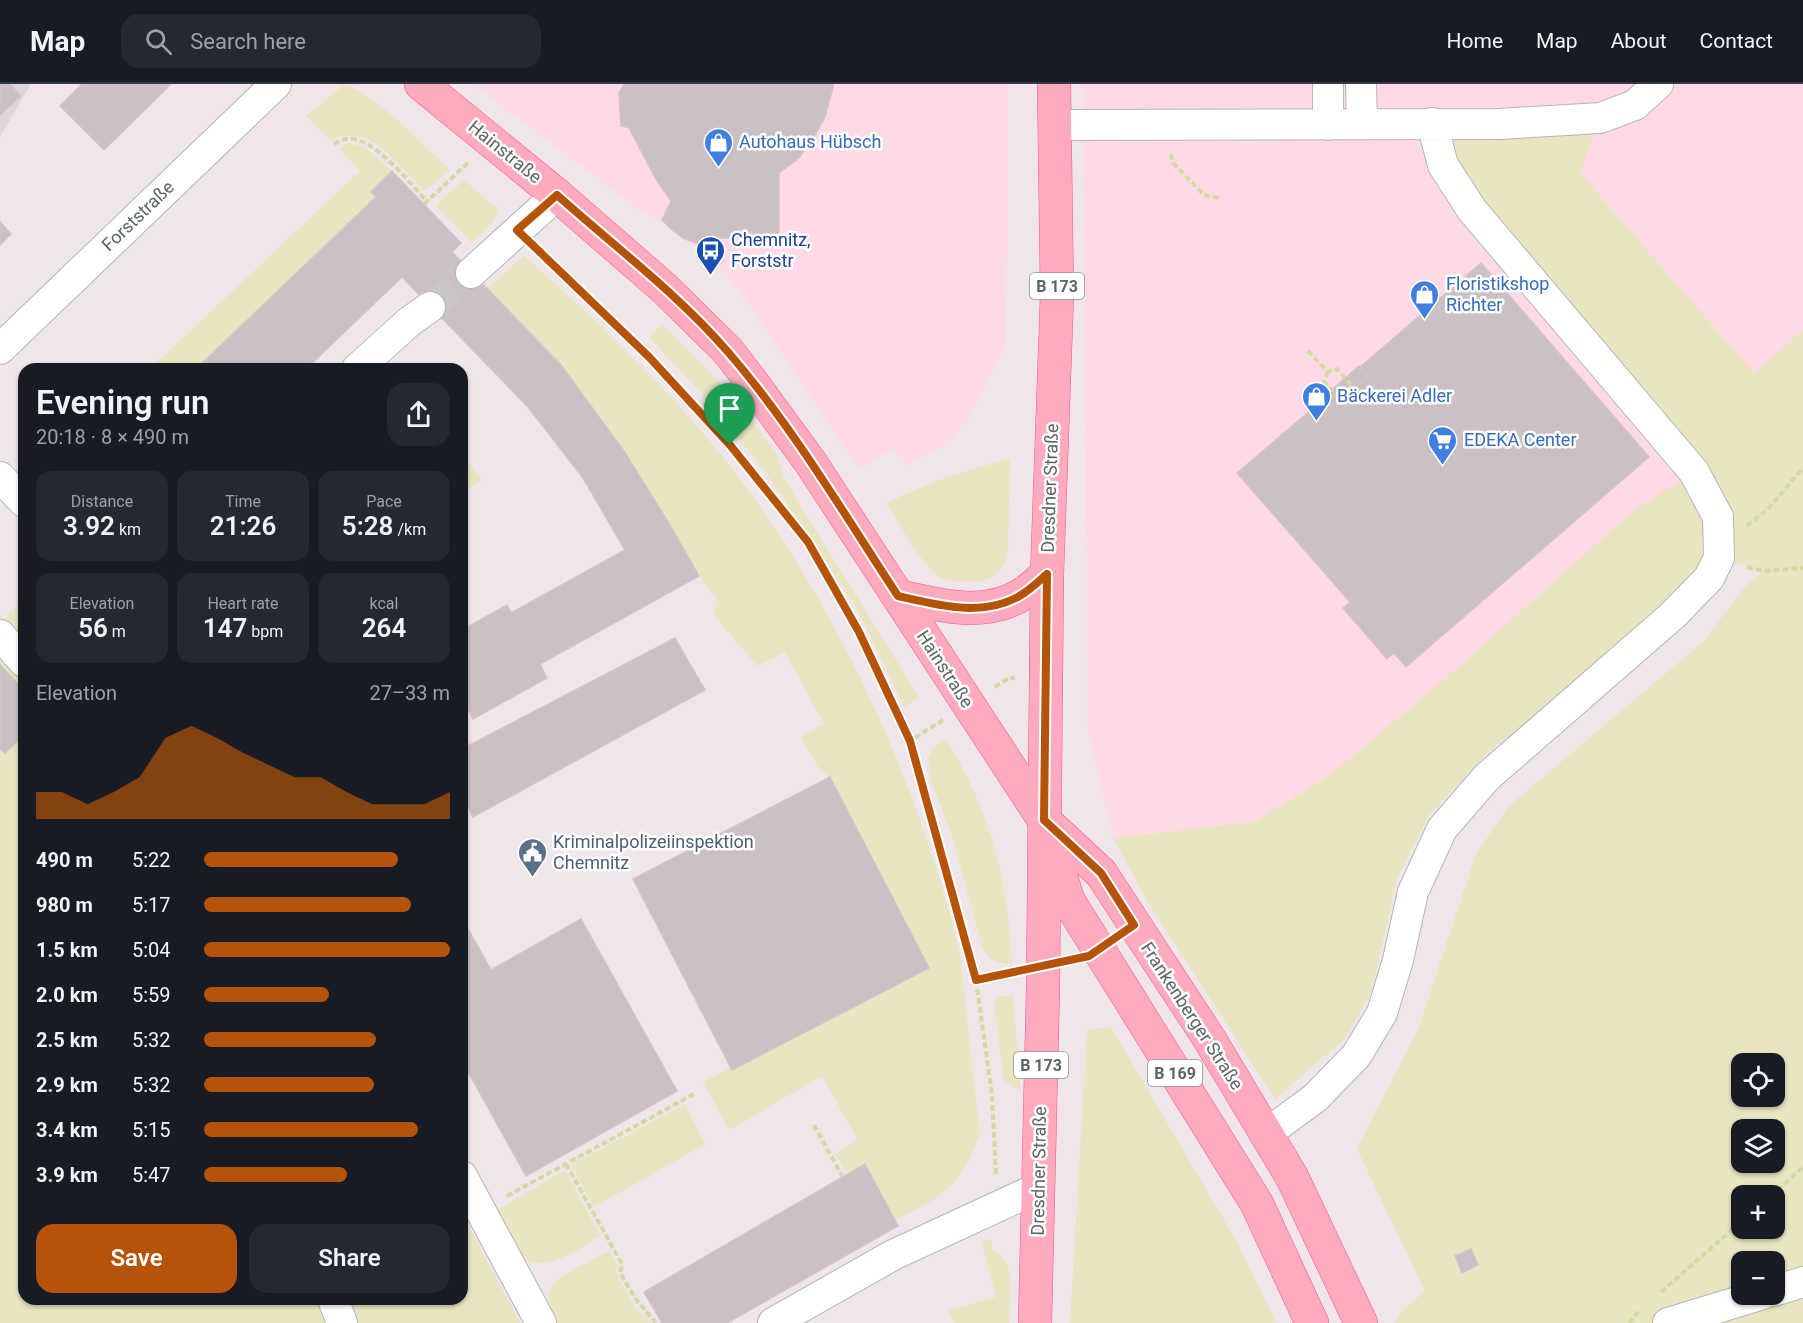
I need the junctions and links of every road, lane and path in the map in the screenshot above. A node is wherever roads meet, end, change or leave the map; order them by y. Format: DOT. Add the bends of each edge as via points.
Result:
graph roads {
  1 [pos="276,84"];
  2 [pos="421,84"];
  3 [pos="1054,84"];
  4 [pos="1328,84"];
  5 [pos="1361,84"];
  6 [pos="1659,84"];
  7 [pos="1432,123"];
  8 [pos="1165,124"];
  9 [pos="1362,124"];
  10 [pos="1056,125"];
  11 [pos="1328,125"];
  12 [pos="492,141"];
  13 [pos="334,144"];
  14 [pos="557,195"];
  15 [pos="1219,198"];
  16 [pos="517,230"];
  17 [pos="471,273"];
  18 [pos="430,307"];
  19 [pos="0,349"];
  20 [pos="1308,351"];
  21 [pos="364,363"];
  22 [pos="1328,372"];
  23 [pos="1354,388"];
  24 [pos="1340,400"];
  25 [pos="1803,468"];
  26 [pos="0,477"];
  27 [pos="18,496"];
  28 [pos="1719,549"];
  29 [pos="1803,568"];
  30 [pos="1047,574"];
  31 [pos="898,596"];
  32 [pos="0,635"];
  33 [pos="18,655"];
  34 [pos="1009,678"];
  35 [pos="968,704"];
  36 [pos="910,741"];
  37 [pos="1044,820"];
  38 [pos="1043,965"];
  39 [pos="976,980"];
  40 [pos="694,1094"];
  41 [pos="814,1125"];
  42 [pos="1266,1134"];
  43 [pos="566,1164"];
  44 [pos="1803,1167"];
  45 [pos="842,1176"];
  46 [pos="1783,1185"];
  47 [pos="468,1188"];
  48 [pos="1038,1188"];
  49 [pos="997,1206"];
  50 [pos="480,1211"];
  51 [pos="1731,1231"];
  52 [pos="1803,1282"];
  53 [pos="1785,1288"];
  54 [pos="1656,1296"];
  55 [pos="1731,1300"];
  56 [pos="335,1305"];
  57 [pos="1658,1313"];
  58 [pos="342,1323"];
  59 [pos="541,1323"];
  60 [pos="656,1323"];
  61 [pos="773,1323"];
  62 [pos="1035,1323"];
  63 [pos="1312,1323"];
  64 [pos="1361,1323"];
  65 [pos="1629,1323"];
  1 -- 19 [label="street, Forststraße"];
  2 -- 12 [label="main road, Hainstraße"];
  3 -- 10 [label="main road, Dresdner Straße / B 173"];
  4 -- 11 [label="street"];
  5 -- 9 [label="street"];
  6 -- 7 [label="street" via="1635,105 1600,118"];
  7 -- 9 [label="street"];
  7 -- 28 [label="street" via="1443,165 1472,210 1694,472 1718,517"];
  8 -- 10 [label="street"];
  8 -- 11 [label="street"];
  8 -- 15 [label="path" via="1173,163 1204,195"];
  9 -- 11 [label="street"];
  10 -- 30 [label="main road, Dresdner Straße / B 173" via="1058,295"];
  12 -- 13 [label="path" via="425,203 373,147 348,139"];
  12 -- 14 [label="main road, Hainstraße"];
  14 -- 16 [label="street"];
  14 -- 31 [label="main road, Hainstraße" via="664,288 728,351 811,463"];
  16 -- 17 [label="street"];
  16 -- 36 [label="path" via="649,357 730,445 808,542 859,632"];
  18 -- 21 [label="street"];
  20 -- 22 [label="path"];
  22 -- 23 [label="path" via="1337,369"];
  22 -- 24 [label="path" via="1324,381"];
  25 -- 28 [label="path" via="1767,510"];
  26 -- 27 [label="street"];
  28 -- 29 [label="path" via="1764,570"];
  28 -- 42 [label="street" via="1708,578 1673,615 1487,777 1442,829 1413,892 1382,1013 1356,1056 1315,1098"];
  30 -- 31 [label="main road" via="1021,595 1002,603 963,609"];
  30 -- 37 [label="main road, Dresdner Straße / B 173"];
  31 -- 35 [label="main road, Hainstraße"];
  32 -- 33 [label="street"];
  34 -- 35 [label="path"];
  35 -- 36 [label="path"];
  35 -- 37 [label="main road, Hainstraße"];
  36 -- 39 [label="path"];
  37 -- 38 [label="main road, Dresdner Straße / B 173"];
  37 -- 42 [label="main road, Frankenberger Straße / B 169" via="1101,873"];
  37 -- 63 [label="main road, B 169" via="1068,900 1257,1204"];
  38 -- 39 [label="path"];
  38 -- 48 [label="main road, Dresdner Straße / B 173"];
  39 -- 49 [label="path" via="992,1095"];
  40 -- 43 [label="path"];
  41 -- 45 [label="path"];
  42 -- 64 [label="main road, Frankenberger Straße / B 169" via="1292,1178"];
  43 -- 50 [label="path"];
  43 -- 60 [label="path" via="622,1264 620,1273"];
  44 -- 46 [label="path"];
  47 -- 50 [label="street"];
  48 -- 49 [label="street"];
  48 -- 62 [label="main road, Dresdner Straße / B 173"];
  49 -- 61 [label="street" via="893,1255"];
  50 -- 59 [label="street"];
  51 -- 54 [label="path"];
  52 -- 53 [label="street"];
  55 -- 57 [label="street"];
  56 -- 58 [label="street"];
  57 -- 65 [label="path" via="1630,1319"];
}
